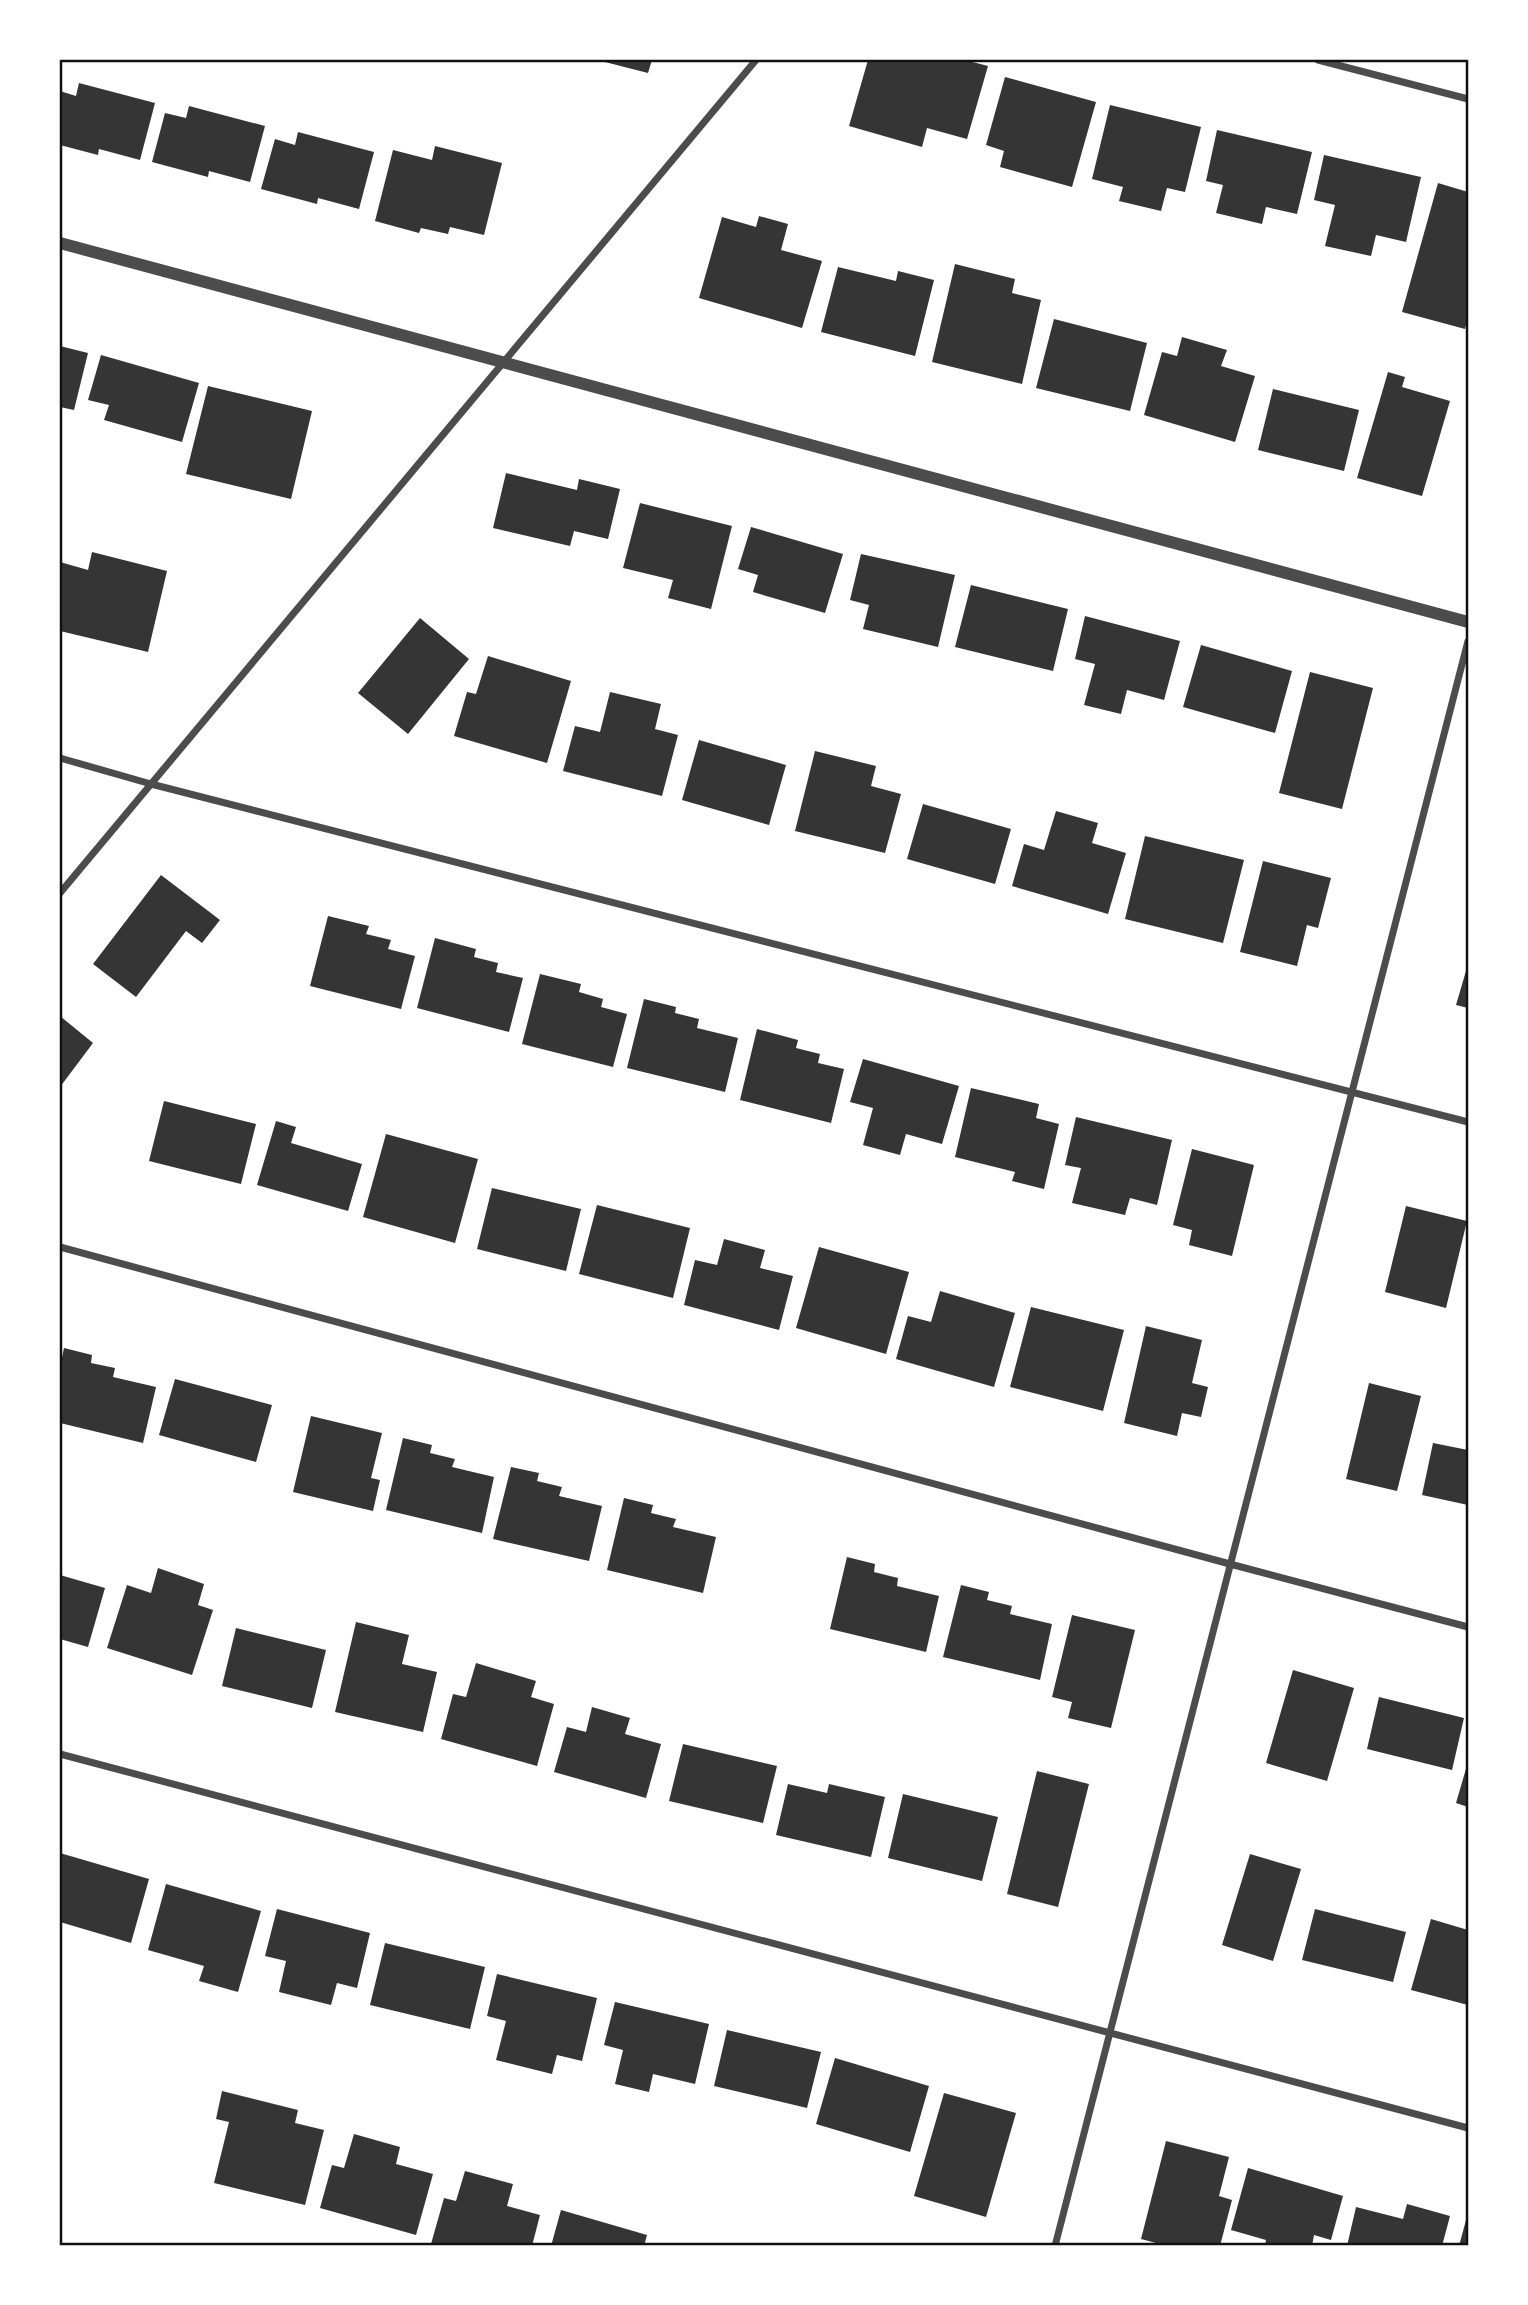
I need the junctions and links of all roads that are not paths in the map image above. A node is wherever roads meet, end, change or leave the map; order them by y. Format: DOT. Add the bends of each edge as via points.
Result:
graph roads {
  1 [pos="756,60"];
  2 [pos="1318,60"];
  3 [pos="1468,99"];
  4 [pos="60,243"];
  5 [pos="504,361"];
  6 [pos="1468,622"];
  7 [pos="1468,641"];
  8 [pos="60,758"];
  9 [pos="151,784"];
  10 [pos="60,893"];
  11 [pos="1352,1091"];
  12 [pos="1468,1122"];
  13 [pos="60,1247"];
  14 [pos="1230,1564"];
  15 [pos="1468,1627"];
  16 [pos="60,1754"];
  17 [pos="1109,2033"];
  18 [pos="1468,2128"];
  19 [pos="1055,2245"];
  1 -- 5 [label="street"];
  2 -- 3 [label="street"];
  4 -- 5 [label="street"];
  5 -- 6 [label="street"];
  5 -- 9 [label="street"];
  7 -- 11 [label="street"];
  8 -- 9 [label="street"];
  9 -- 10 [label="street"];
  9 -- 11 [label="street"];
  11 -- 12 [label="street"];
  11 -- 14 [label="street"];
  13 -- 14 [label="street"];
  14 -- 15 [label="street"];
  14 -- 17 [label="street"];
  16 -- 17 [label="street"];
  17 -- 18 [label="street"];
  17 -- 19 [label="street"];
}
